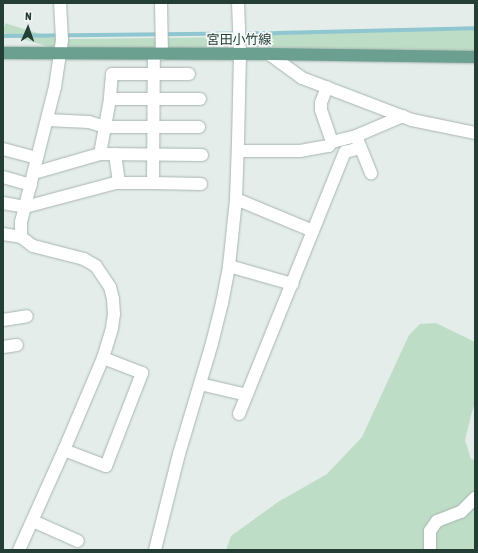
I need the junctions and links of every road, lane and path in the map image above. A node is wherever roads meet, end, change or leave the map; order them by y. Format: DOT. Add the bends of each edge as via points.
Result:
graph roads {
  1 [pos="60,3"];
  2 [pos="161,3"];
  3 [pos="238,3"];
  4 [pos="3,53"];
  5 [pos="59,53"];
  6 [pos="158,54"];
  7 [pos="240,54"];
  8 [pos="269,54"];
  9 [pos="475,57"];
  10 [pos="154,74"];
  11 [pos="189,74"];
  12 [pos="327,87"];
  13 [pos="110,99"];
  14 [pos="154,99"];
  15 [pos="200,99"];
  16 [pos="403,116"];
  17 [pos="47,120"];
  18 [pos="105,127"];
  19 [pos="154,127"];
  20 [pos="199,127"];
  21 [pos="475,133"];
  22 [pos="332,142"];
  23 [pos="358,142"];
  24 [pos="3,149"];
  25 [pos="238,151"];
  26 [pos="100,154"];
  27 [pos="115,154"];
  28 [pos="154,154"];
  29 [pos="202,155"];
  30 [pos="37,158"];
  31 [pos="371,174"];
  32 [pos="3,177"];
  33 [pos="32,179"];
  34 [pos="119,183"];
  35 [pos="153,183"];
  36 [pos="201,184"];
  37 [pos="236,199"];
  38 [pos="3,203"];
  39 [pos="25,207"];
  40 [pos="313,231"];
  41 [pos="3,234"];
  42 [pos="21,236"];
  43 [pos="228,266"];
  44 [pos="292,284"];
  45 [pos="27,316"];
  46 [pos="3,320"];
  47 [pos="17,345"];
  48 [pos="3,347"];
  49 [pos="103,358"];
  50 [pos="200,384"];
  51 [pos="247,395"];
  52 [pos="240,414"];
  53 [pos="64,450"];
  54 [pos="475,498"];
  55 [pos="33,521"];
  56 [pos="78,541"];
  57 [pos="19,550"];
  58 [pos="155,550"];
  59 [pos="430,550"];
  1 -- 5 [label="street" via="62,40"];
  2 -- 6 [label="street"];
  3 -- 7 [label="street"];
  4 -- 5 [label="main road, 宮田小竹線"];
  5 -- 6 [label="main road, 宮田小竹線"];
  5 -- 17 [label="street"];
  6 -- 7 [label="main road, 宮田小竹線"];
  6 -- 10 [label="street"];
  7 -- 8 [label="main road, 宮田小竹線"];
  7 -- 25 [label="street"];
  8 -- 9 [label="main road, 宮田小竹線"];
  8 -- 12 [label="street" via="302,78"];
  10 -- 11 [label="street"];
  10 -- 13 [label="street" via="112,74"];
  10 -- 14 [label="street"];
  12 -- 16 [label="street"];
  12 -- 22 [label="street" via="321,110"];
  13 -- 14 [label="street"];
  13 -- 18 [label="street"];
  14 -- 15 [label="street"];
  14 -- 19 [label="street"];
  16 -- 21 [label="street"];
  16 -- 23 [label="street"];
  17 -- 18 [label="street" via="89,122"];
  17 -- 30 [label="street"];
  18 -- 19 [label="street"];
  18 -- 26 [label="street"];
  19 -- 20 [label="street"];
  19 -- 28 [label="street"];
  22 -- 23 [label="street"];
  22 -- 25 [label="street" via="329,146 300,151"];
  23 -- 31 [label="street"];
  23 -- 40 [label="street" via="345,152"];
  24 -- 30 [label="street"];
  25 -- 37 [label="street"];
  26 -- 27 [label="street"];
  26 -- 33 [label="street"];
  27 -- 28 [label="street"];
  27 -- 34 [label="street"];
  28 -- 29 [label="street"];
  28 -- 35 [label="street"];
  30 -- 33 [label="street"];
  32 -- 33 [label="street"];
  33 -- 39 [label="street"];
  34 -- 35 [label="street"];
  34 -- 39 [label="street"];
  35 -- 36 [label="street"];
  37 -- 40 [label="street"];
  37 -- 43 [label="street"];
  38 -- 39 [label="street"];
  39 -- 42 [label="street"];
  40 -- 44 [label="street"];
  41 -- 42 [label="street"];
  42 -- 49 [label="street" via="33,246 84,259 96,266 104,276 114,299 114,314"];
  43 -- 44 [label="street"];
  43 -- 50 [label="street" via="222,304"];
  44 -- 51 [label="street"];
  45 -- 46 [label="street"];
  47 -- 48 [label="street"];
  49 -- 53 [label="street"];
  49 -- 53 [label="street" via="142,373 106,466"];
  50 -- 51 [label="street"];
  50 -- 58 [label="street"];
  51 -- 52 [label="street"];
  53 -- 55 [label="street"];
  54 -- 59 [label="street" via="460,512 437,521 430,531"];
  55 -- 56 [label="street"];
  55 -- 57 [label="street"];
}
